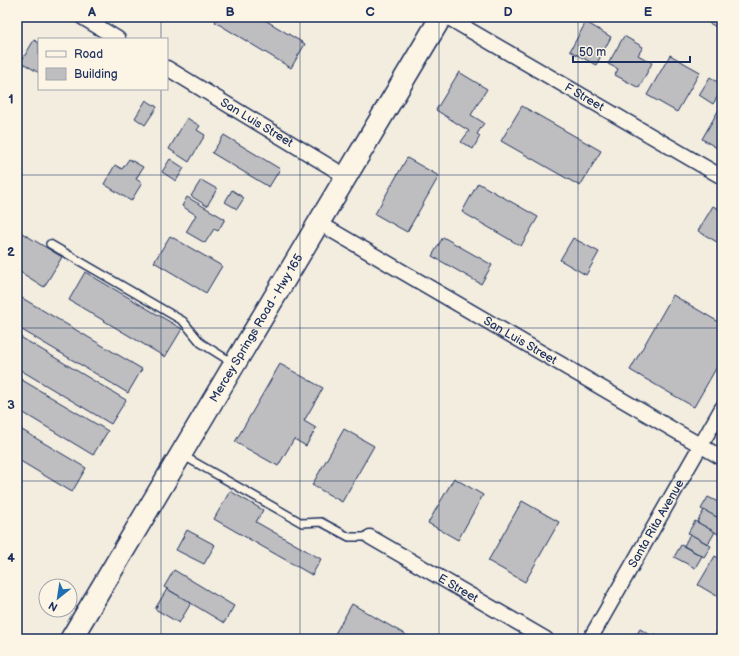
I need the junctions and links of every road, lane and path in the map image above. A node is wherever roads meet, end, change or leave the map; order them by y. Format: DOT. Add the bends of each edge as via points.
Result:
graph roads {
  1 [pos="82,17"];
  2 [pos="441,17"];
  3 [pos="447,17"];
  4 [pos="116,38"];
  5 [pos="168,69"];
  6 [pos="347,177"];
  7 [pos="722,177"];
  8 [pos="319,223"];
  9 [pos="50,244"];
  10 [pos="235,364"];
  11 [pos="722,408"];
  12 [pos="700,445"];
  13 [pos="181,454"];
  14 [pos="722,458"];
  15 [pos="370,536"];
  16 [pos="71,639"];
  17 [pos="546,639"];
  18 [pos="590,639"];
  1 -- 4 [label="street"];
  2 -- 6 [label="main road, Mercey Springs Road - Hwy 165"];
  3 -- 7 [label="street, F Street"];
  5 -- 6 [label="street, San Luis Street"];
  6 -- 8 [label="main road, Mercey Springs Road - Hwy 165"];
  8 -- 10 [label="main road, Mercey Springs Road - Hwy 165"];
  8 -- 12 [label="street, San Luis Street"];
  9 -- 10 [label="lane" via="183,321 201,344"];
  10 -- 13 [label="main road, Mercey Springs Road - Hwy 165"];
  11 -- 12 [label="street, Santa Rita Avenue"];
  12 -- 14 [label="street, San Luis Street"];
  12 -- 18 [label="street, Santa Rita Avenue"];
  13 -- 15 [label="lane" via="302,523 321,522 349,538"];
  13 -- 16 [label="main road, Mercey Springs Road - Hwy 165"];
  15 -- 17 [label="street, E Street"];
}
